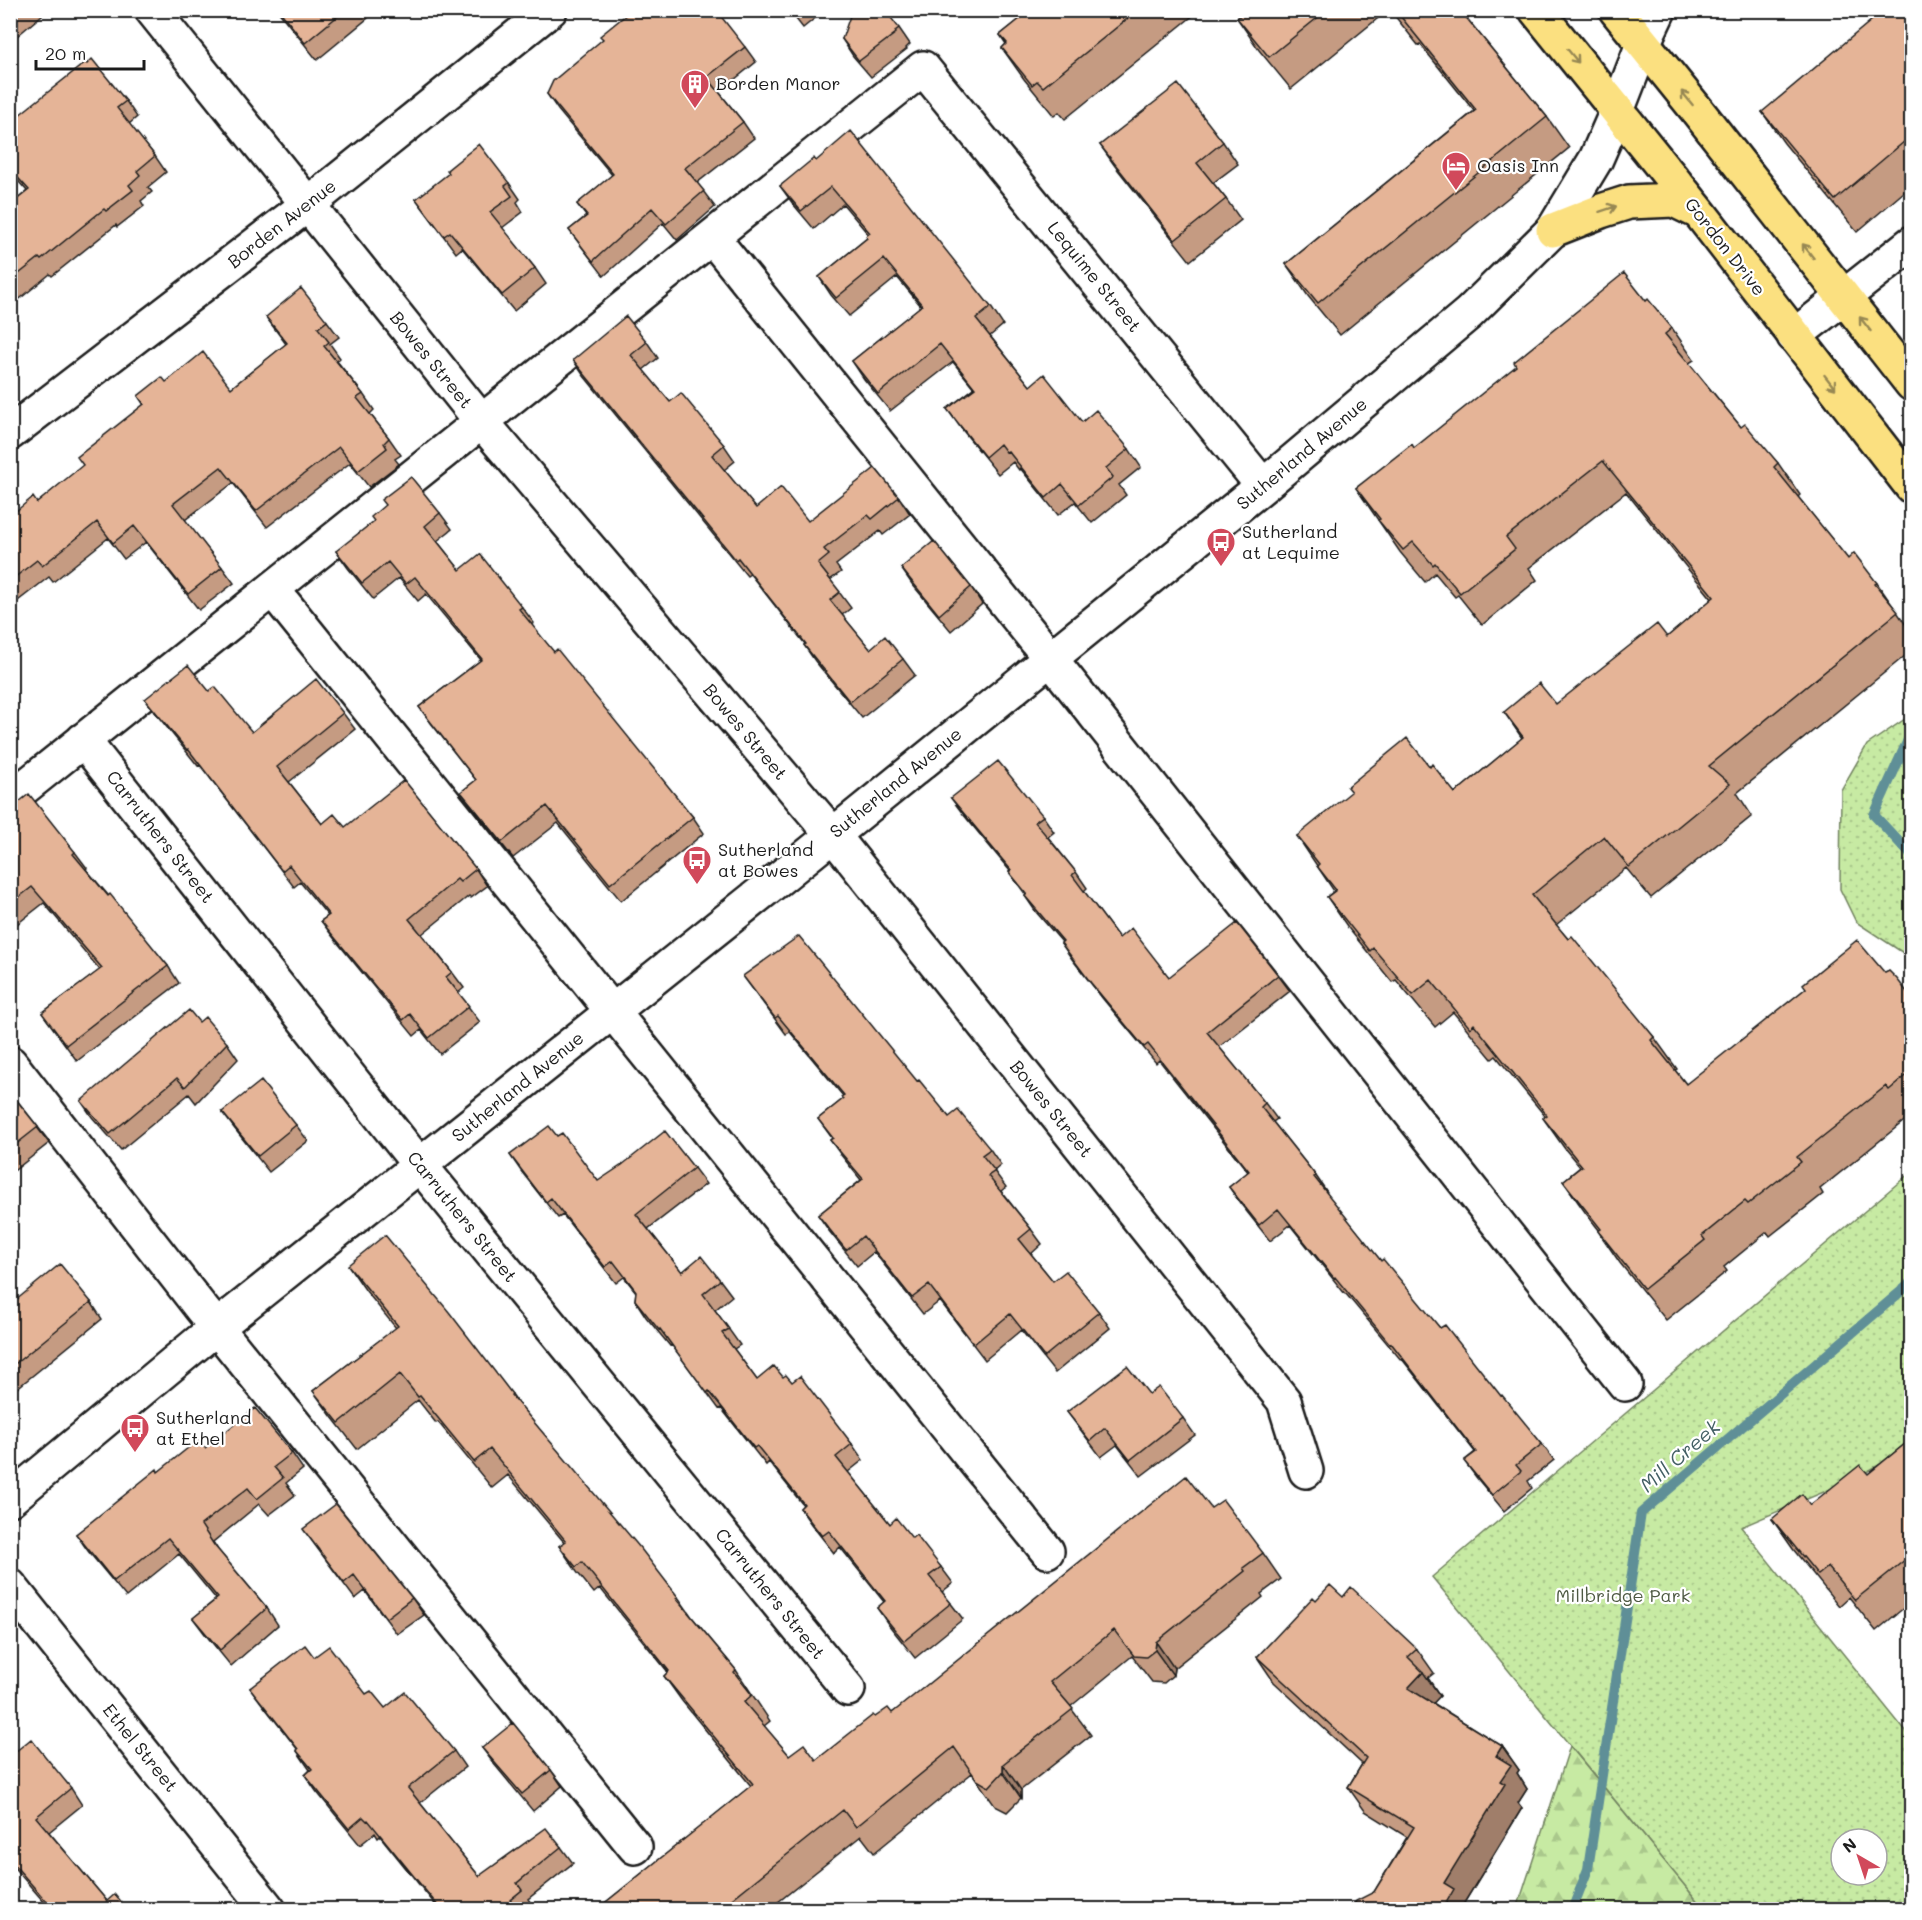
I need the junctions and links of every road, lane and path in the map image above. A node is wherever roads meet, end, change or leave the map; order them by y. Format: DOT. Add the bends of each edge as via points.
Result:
graph roads {
  1 [pos="152,10"];
  2 [pos="550,10"];
  3 [pos="1536,10"];
  4 [pos="1616,10"];
  5 [pos="1659,10"];
  6 [pos="1643,44"];
  7 [pos="1617,111"];
  8 [pos="307,205"];
  9 [pos="1699,212"];
  10 [pos="1553,230"];
  11 [pos="712,237"];
  12 [pos="1911,243"];
  13 [pos="1844,297"];
  14 [pos="1794,336"];
  15 [pos="1911,384"];
  16 [pos="481,421"];
  17 [pos="10,433"];
  18 [pos="1263,486"];
  19 [pos="1911,487"];
  20 [pos="273,590"];
  21 [pos="1050,658"];
  22 [pos="83,740"];
  23 [pos="10,799"];
  24 [pos="833,835"];
  25 [pos="612,1012"];
  26 [pos="10,1063"];
  27 [pos="420,1166"];
  28 [pos="217,1327"];
  29 [pos="1625,1384"];
  30 [pos="1306,1471"];
  31 [pos="10,1499"];
  32 [pos="1047,1551"];
  33 [pos="10,1586"];
  34 [pos="848,1689"];
  35 [pos="636,1847"];
  36 [pos="269,1910"];
  1 -- 8 [label="street, Bowes Street"];
  2 -- 8 [label="street, Borden Avenue"];
  3 -- 7 [label="main road, Gordon Drive, one-way"];
  4 -- 6 [label="main road"];
  5 -- 6 [label="street, Sutherland Avenue"];
  6 -- 7 [label="street, Sutherland Avenue"];
  13 -- 6 [label="main road, one-way"];
  7 -- 9 [label="main road, Gordon Drive"];
  7 -- 10 [label="street, Sutherland Avenue" via="1596,159"];
  8 -- 16 [label="street, Bowes Street"];
  8 -- 17 [label="street, Borden Avenue"];
  10 -- 9 [label="main road, one-way" via="1629,202 1674,200"];
  9 -- 14 [label="main road, Gordon Drive"];
  10 -- 18 [label="street, Sutherland Avenue" via="1469,313"];
  11 -- 16 [label="street"];
  11 -- 18 [label="street, Lequime Street" via="923,68"];
  11 -- 21 [label="street"];
  12 -- 13 [label="street"];
  13 -- 14 [label="street"];
  15 -- 13 [label="main road, one-way"];
  14 -- 19 [label="main road, Gordon Drive, one-way"];
  16 -- 20 [label="street"];
  16 -- 24 [label="street, Bowes Street"];
  18 -- 21 [label="street, Sutherland Avenue"];
  20 -- 22 [label="street"];
  20 -- 25 [label="street"];
  21 -- 24 [label="street, Sutherland Avenue"];
  21 -- 29 [label="street"];
  22 -- 23 [label="street"];
  22 -- 27 [label="street, Carruthers Street"];
  24 -- 25 [label="street, Sutherland Avenue"];
  24 -- 30 [label="street, Bowes Street" via="1284,1401"];
  25 -- 27 [label="street, Sutherland Avenue"];
  25 -- 32 [label="street"];
  26 -- 28 [label="street"];
  27 -- 28 [label="street, Sutherland Avenue"];
  27 -- 34 [label="street, Carruthers Street"];
  28 -- 31 [label="street, Sutherland Avenue"];
  28 -- 35 [label="street"];
  33 -- 36 [label="street, Ethel Street"];
}
